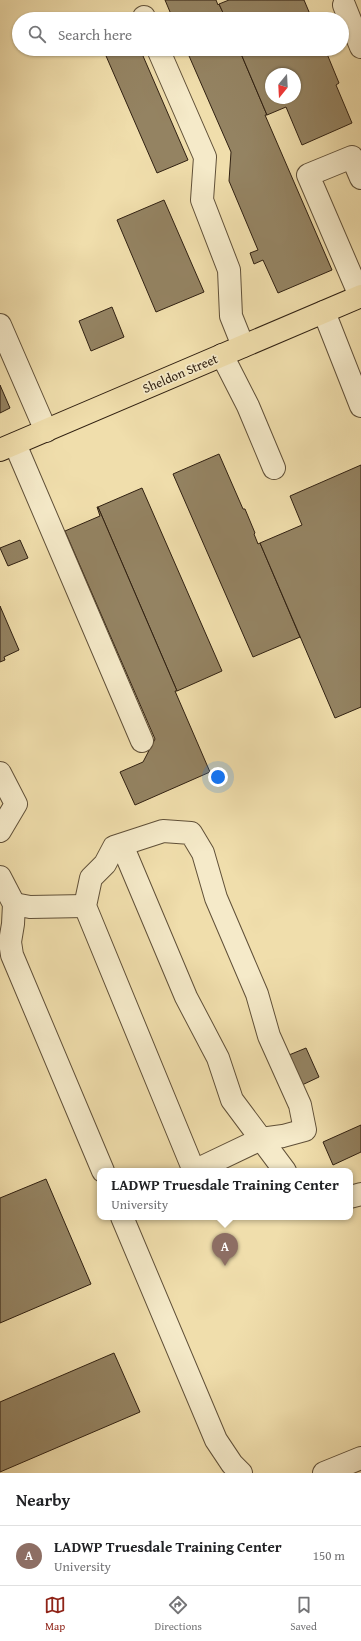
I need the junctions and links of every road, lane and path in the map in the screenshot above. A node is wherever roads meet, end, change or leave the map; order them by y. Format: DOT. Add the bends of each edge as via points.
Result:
graph roads {
  1 [pos="344,5"];
  2 [pos="347,12"];
  3 [pos="349,17"];
  4 [pos="361,47"];
  5 [pos="161,56"];
  6 [pos="361,178"];
  7 [pos="360,296"];
  8 [pos="324,312"];
  9 [pos="0,325"];
  10 [pos="243,346"];
  11 [pos="222,355"];
  12 [pos="361,406"];
  13 [pos="46,431"];
  14 [pos="8,447"];
  15 [pos="274,468"];
  16 [pos="142,741"];
  17 [pos="0,773"];
  18 [pos="0,831"];
  19 [pos="122,845"];
  20 [pos="0,877"];
  21 [pos="14,904"];
  22 [pos="85,906"];
  23 [pos="261,1139"];
  24 [pos="102,1168"];
  25 [pos="193,1168"];
  26 [pos="200,1168"];
  27 [pos="283,1168"];
  28 [pos="123,1220"];
  29 [pos="361,1458"];
  30 [pos="241,1473"];
  31 [pos="324,1473"];
  1 -- 2 [label="lane"];
  3 -- 4 [label="lane"];
  5 -- 10 [label="lane" via="205,157 202,200 229,270 231,316"];
  6 -- 7 [label="lane" via="352,157 308,175"];
  7 -- 8 [label="main road, Sheldon Street"];
  8 -- 10 [label="main road, Sheldon Street"];
  8 -- 12 [label="lane"];
  9 -- 13 [label="lane"];
  10 -- 11 [label="main road, Sheldon Street"];
  11 -- 13 [label="main road, Sheldon Street"];
  11 -- 15 [label="lane" via="248,406"];
  13 -- 14 [label="main road, Sheldon Street"];
  14 -- 16 [label="lane"];
  17 -- 18 [label="lane" via="16,804"];
  19 -- 22 [label="lane" via="114,847 105,864 91,878"];
  19 -- 23 [label="lane" via="186,996 218,1058 232,1100"];
  19 -- 23 [label="lane" via="163,831 191,833 203,853 216,898 257,994 269,1036 300,1105 305,1130"];
  20 -- 21 [label="lane"];
  21 -- 22 [label="lane" via="30,907"];
  21 -- 24 [label="lane" via="10,942 12,955"];
  22 -- 25 [label="lane"];
  23 -- 26 [label="lane"];
  23 -- 27 [label="lane"];
  28 -- 30 [label="lane" via="216,1440"];
  29 -- 31 [label="lane"];
}
